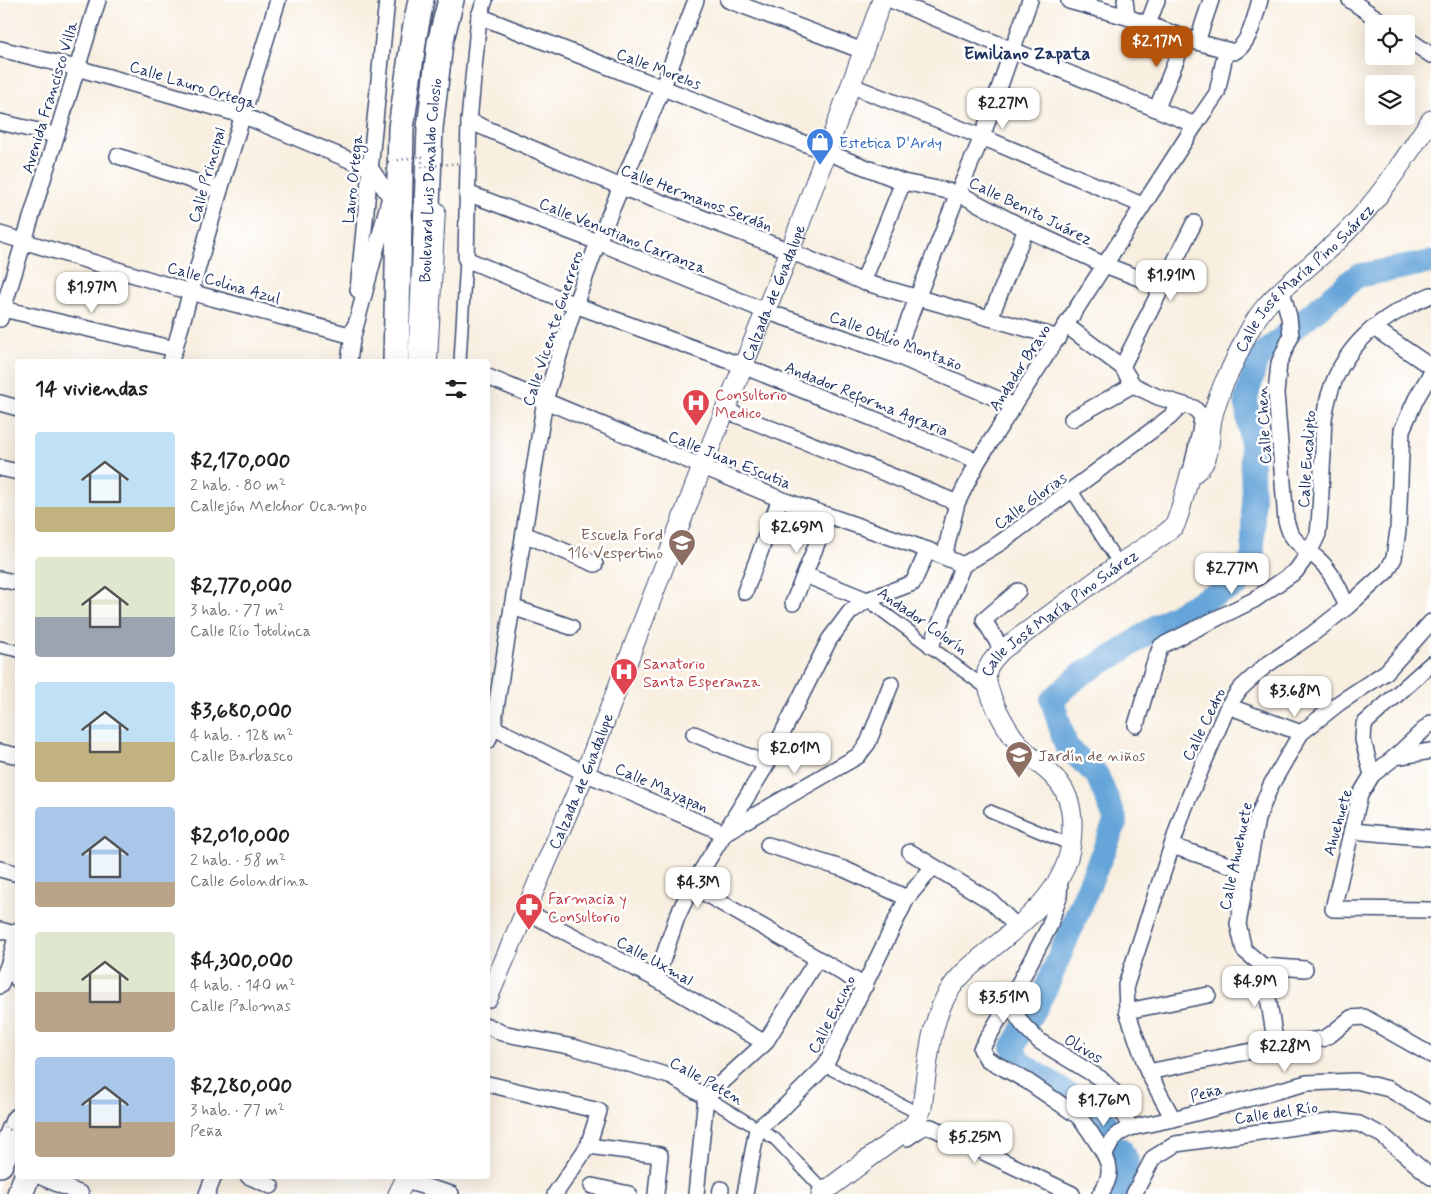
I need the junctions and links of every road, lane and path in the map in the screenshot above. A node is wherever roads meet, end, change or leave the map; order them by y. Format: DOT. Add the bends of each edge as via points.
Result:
graph roads {
  1 [pos="98,0"];
  2 [pos="278,0"];
  3 [pos="386,0"];
  4 [pos="421,0"];
  5 [pos="451,0"];
  6 [pos="485,0"];
  7 [pos="696,0"];
  8 [pos="728,0"];
  9 [pos="882,0"];
  10 [pos="891,0"];
  11 [pos="1030,0"];
  12 [pos="1125,0"];
  13 [pos="1157,0"];
  14 [pos="1211,0"];
  15 [pos="1260,0"];
  16 [pos="1350,0"];
  17 [pos="1069,1"];
  18 [pos="1372,15"];
  19 [pos="480,16"];
  20 [pos="1127,17"];
  21 [pos="1148,24"];
  22 [pos="1191,40"];
  23 [pos="1415,44"];
  24 [pos="0,49"];
  25 [pos="1014,49"];
  26 [pos="1226,50"];
  27 [pos="863,52"];
  28 [pos="1431,55"];
  29 [pos="77,68"];
  30 [pos="850,85"];
  31 [pos="662,89"];
  32 [pos="1157,108"];
  33 [pos="242,115"];
  34 [pos="1431,120"];
  35 [pos="469,121"];
  36 [pos="0,122"];
  37 [pos="1195,125"];
  38 [pos="400,128"];
  39 [pos="55,135"];
  40 [pos="982,137"];
  41 [pos="826,151"];
  42 [pos="118,156"];
  43 [pos="390,158"];
  44 [pos="459,163"];
  45 [pos="370,169"];
  46 [pos="903,182"];
  47 [pos="621,187"];
  48 [pos="220,190"];
  49 [pos="390,190"];
  50 [pos="467,193"];
  51 [pos="958,193"];
  52 [pos="428,196"];
  53 [pos="1142,205"];
  54 [pos="1194,223"];
  55 [pos="1026,229"];
  56 [pos="0,234"];
  57 [pos="389,235"];
  58 [pos="23,241"];
  59 [pos="598,242"];
  60 [pos="790,251"];
  61 [pos="466,259"];
  62 [pos="1105,265"];
  63 [pos="863,282"];
  64 [pos="1162,287"];
  65 [pos="1282,291"];
  66 [pos="190,292"];
  67 [pos="1431,295"];
  68 [pos="918,298"];
  69 [pos="575,305"];
  70 [pos="765,311"];
  71 [pos="1,314"];
  72 [pos="990,318"];
  73 [pos="1374,328"];
  74 [pos="1063,332"];
  75 [pos="353,336"];
  76 [pos="173,355"];
  77 [pos="895,355"];
  78 [pos="349,359"];
  79 [pos="396,359"];
  80 [pos="421,359"];
  81 [pos="433,359"];
  82 [pos="460,359"];
  83 [pos="743,366"];
  84 [pos="1122,367"];
  85 [pos="1431,367"];
  86 [pos="1431,373"];
  87 [pos="490,378"];
  88 [pos="1133,385"];
  89 [pos="545,400"];
  90 [pos="0,403"];
  91 [pos="1182,405"];
  92 [pos="1014,406"];
  93 [pos="15,407"];
  94 [pos="724,410"];
  95 [pos="1072,419"];
  96 [pos="978,461"];
  97 [pos="702,467"];
  98 [pos="0,468"];
  99 [pos="15,471"];
  100 [pos="1190,474"];
  101 [pos="1072,491"];
  102 [pos="780,499"];
  103 [pos="957,502"];
  104 [pos="828,516"];
  105 [pos="524,534"];
  106 [pos="928,550"];
  107 [pos="1310,552"];
  108 [pos="944,557"];
  109 [pos="595,564"];
  110 [pos="1119,564"];
  111 [pos="963,566"];
  112 [pos="805,575"];
  113 [pos="0,579"];
  114 [pos="15,582"];
  115 [pos="1018,591"];
  116 [pos="745,592"];
  117 [pos="867,600"];
  118 [pos="793,603"];
  119 [pos="512,607"];
  120 [pos="1346,607"];
  121 [pos="1431,622"];
  122 [pos="571,627"];
  123 [pos="931,646"];
  124 [pos="0,647"];
  125 [pos="15,650"];
  126 [pos="1002,650"];
  127 [pos="1431,664"];
  128 [pos="891,684"];
  129 [pos="989,690"];
  130 [pos="1228,706"];
  131 [pos="1431,723"];
  132 [pos="1136,725"];
  133 [pos="490,726"];
  134 [pos="1301,733"];
  135 [pos="694,734"];
  136 [pos="1431,751"];
  137 [pos="0,752"];
  138 [pos="15,755"];
  139 [pos="1395,757"];
  140 [pos="767,764"];
  141 [pos="585,772"];
  142 [pos="1372,775"];
  143 [pos="990,811"];
  144 [pos="1352,831"];
  145 [pos="724,833"];
  146 [pos="1431,838"];
  147 [pos="768,845"];
  148 [pos="1071,845"];
  149 [pos="1172,846"];
  150 [pos="910,852"];
  151 [pos="933,867"];
  152 [pos="0,869"];
  153 [pos="1247,871"];
  154 [pos="15,873"];
  155 [pos="1060,878"];
  156 [pos="692,886"];
  157 [pos="907,898"];
  158 [pos="1431,910"];
  159 [pos="525,911"];
  160 [pos="1018,928"];
  161 [pos="0,930"];
  162 [pos="15,933"];
  163 [pos="15,940"];
  164 [pos="817,959"];
  165 [pos="9,963"];
  166 [pos="1263,966"];
  167 [pos="1304,969"];
  168 [pos="15,974"];
  169 [pos="656,979"];
  170 [pos="0,986"];
  171 [pos="865,986"];
  172 [pos="490,993"];
  173 [pos="1208,995"];
  174 [pos="1008,1004"];
  175 [pos="1127,1010"];
  176 [pos="490,1027"];
  177 [pos="765,1043"];
  178 [pos="1276,1046"];
  179 [pos="1431,1055"];
  180 [pos="825,1066"];
  181 [pos="1148,1072"];
  182 [pos="490,1084"];
  183 [pos="706,1097"];
  184 [pos="920,1114"];
  185 [pos="1431,1114"];
  186 [pos="1173,1119"];
  187 [pos="11,1124"];
  188 [pos="1130,1128"];
  189 [pos="757,1129"];
  190 [pos="884,1145"];
  191 [pos="588,1146"];
  192 [pos="1105,1154"];
  193 [pos="0,1164"];
  194 [pos="1431,1177"];
  195 [pos="26,1179"];
  196 [pos="48,1179"];
  197 [pos="213,1179"];
  198 [pos="255,1179"];
  199 [pos="403,1184"];
  200 [pos="271,1186"];
  201 [pos="592,1186"];
  202 [pos="76,1189"];
  203 [pos="824,1193"];
  204 [pos="20,1194"];
  205 [pos="207,1194"];
  206 [pos="451,1194"];
  207 [pos="555,1194"];
  208 [pos="628,1194"];
  209 [pos="656,1194"];
  210 [pos="696,1194"];
  211 [pos="745,1194"];
  212 [pos="1072,1194"];
  213 [pos="1100,1194"];
  214 [pos="1134,1194"];
  1 -- 29 [label="street, Avenida Francisco Villa"];
  2 -- 33 [label="street, Calle Principal"];
  3 -- 45 [label="street, Lauro Ortega"];
  4 -- 38 [label="highway, Boulevard Luis Donaldo Colosio"];
  5 -- 52 [label="highway, Boulevard Luis Donaldo Colosio" via="440,43 430,128"];
  6 -- 19 [label="street"];
  7 -- 31 [label="street, Calle Vicente Guerrero"];
  8 -- 27 [label="street"];
  9 -- 27 [label="street, Calzada de Guadalupe"];
  10 -- 25 [label="street"];
  11 -- 25 [label="street"];
  12 -- 20 [label="street"];
  13 -- 21 [label="street"];
  14 -- 22 [label="street"];
  15 -- 26 [label="street" via="1240,49 1234,52"];
  16 -- 18 [label="street"];
  17 -- 20 [label="street"];
  19 -- 31 [label="street, Calle Morelos"];
  19 -- 35 [label="street"];
  20 -- 21 [label="street"];
  21 -- 22 [label="street"];
  22 -- 26 [label="street"];
  22 -- 32 [label="street"];
  23 -- 28 [label="street"];
  24 -- 29 [label="street, Calle Lauro Ortega"];
  25 -- 32 [label="street"];
  25 -- 40 [label="street"];
  26 -- 37 [label="street, Andador Bravo" via="1217,93"];
  27 -- 30 [label="street, Calzada de Guadalupe"];
  29 -- 33 [label="street, Calle Lauro Ortega"];
  29 -- 39 [label="street, Avenida Francisco Villa"];
  30 -- 40 [label="street"];
  30 -- 41 [label="street, Calzada de Guadalupe"];
  31 -- 41 [label="street, Calle Morelos"];
  31 -- 47 [label="street, Calle Vicente Guerrero"];
  32 -- 37 [label="street"];
  33 -- 45 [label="street, Calle Lauro Ortega"];
  33 -- 48 [label="street, Calle Principal"];
  34 -- 65 [label="street, Calle José María Pino Suárez" via="1383,190 1352,227"];
  35 -- 47 [label="street, Calle Hermanos Serdán"];
  35 -- 50 [label="street"];
  36 -- 39 [label="street"];
  37 -- 53 [label="street, Andador Bravo"];
  38 -- 43 [label="lane"];
  38 -- 79 [label="highway, Boulevard Luis Donaldo Colosio"];
  39 -- 58 [label="street, Avenida Francisco Villa"];
  40 -- 51 [label="street"];
  40 -- 53 [label="street"];
  41 -- 46 [label="street, Calle Benito Juárez"];
  41 -- 60 [label="street, Calzada de Guadalupe"];
  42 -- 48 [label="street"];
  43 -- 44 [label="path, bridge" via="422,156 422,167"];
  45 -- 49 [label="street"];
  45 -- 75 [label="street, Lauro Ortega"];
  46 -- 51 [label="street, Calle Benito Juárez"];
  46 -- 63 [label="street"];
  47 -- 59 [label="street, Calle Vicente Guerrero"];
  47 -- 60 [label="street, Calle Hermanos Serdán"];
  48 -- 66 [label="street, Calle Principal"];
  49 -- 57 [label="lane"];
  49 -- 75 [label="street"];
  50 -- 59 [label="street, Calle Venustiano Carranza"];
  50 -- 61 [label="street"];
  51 -- 55 [label="street, Calle Benito Juárez"];
  51 -- 68 [label="street"];
  52 -- 80 [label="highway, Boulevard Luis Donaldo Colosio"];
  52 -- 81 [label="lane" via="441,209"];
  53 -- 62 [label="street, Andador Bravo"];
  54 -- 64 [label="street"];
  55 -- 62 [label="street, Calle Benito Juárez"];
  55 -- 72 [label="street"];
  56 -- 58 [label="street, Calle Colina Azul"];
  58 -- 66 [label="street, Calle Colina Azul"];
  58 -- 71 [label="street, Avenida Francisco Villa"];
  59 -- 69 [label="street, Calle Vicente Guerrero"];
  59 -- 70 [label="street, Calle Venustiano Carranza"];
  60 -- 63 [label="street, Calle Hermanos Serdán"];
  60 -- 70 [label="street, Calzada de Guadalupe"];
  61 -- 69 [label="street, Andador Reforma Agraria"];
  61 -- 82 [label="street"];
  62 -- 64 [label="street, Calle Benito Juárez"];
  62 -- 74 [label="street, Andador Bravo"];
  63 -- 68 [label="street, Calle Hermanos Serdán"];
  64 -- 84 [label="street"];
  65 -- 100 [label="street, Calle José María Pino Suárez" via="1251,328 1216,401 1204,464"];
  65 -- 107 [label="street, Calle Chen" via="1290,336 1279,363 1276,393 1286,521 1292,535"];
  66 -- 75 [label="street, Calle Colina Azul"];
  66 -- 76 [label="street, Calle Principal"];
  67 -- 73 [label="street, Calle Eucalipto"];
  68 -- 72 [label="street, Calle Hermanos Serdán"];
  68 -- 77 [label="street"];
  69 -- 83 [label="street, Andador Reforma Agraria"];
  69 -- 89 [label="street, Calle Vicente Guerrero"];
  70 -- 77 [label="street, Calle Otilio Montaño"];
  70 -- 83 [label="street, Calzada de Guadalupe"];
  71 -- 76 [label="street"];
  72 -- 74 [label="street, Calle Hermanos Serdán"];
  73 -- 85 [label="street"];
  73 -- 107 [label="street, Calle Eucalipto" via="1341,364 1331,388 1324,419 1318,534"];
  74 -- 84 [label="street"];
  74 -- 92 [label="street, Andador Bravo"];
  75 -- 78 [label="street, Lauro Ortega"];
  77 -- 92 [label="street, Calle Otilio Montaño"];
  83 -- 94 [label="street, Calzada de Guadalupe"];
  83 -- 96 [label="street, Andador Reforma Agraria"];
  84 -- 88 [label="street"];
  86 -- 120 [label="street, Calle Cedro" via="1402,430 1394,558 1387,571"];
  87 -- 89 [label="street, Calle Juan Escutia"];
  88 -- 91 [label="street"];
  88 -- 95 [label="street"];
  89 -- 97 [label="street, Calle Juan Escutia"];
  89 -- 105 [label="street, Calle Vicente Guerrero"];
  90 -- 93 [label="street"];
  91 -- 100 [label="street, Calle José María Pino Suárez" via="1194,408 1202,416"];
  91 -- 101 [label="street, Calle Glorias"];
  92 -- 96 [label="street, Andador Bravo"];
  94 -- 97 [label="street, Calzada de Guadalupe"];
  94 -- 103 [label="street"];
  96 -- 103 [label="street, Andador Bravo"];
  97 -- 102 [label="street, Calle Juan Escutia"];
  97 -- 141 [label="street, Calzada de Guadalupe"];
  98 -- 99 [label="street"];
  100 -- 110 [label="street, Calle José María Pino Suárez" via="1175,525"];
  101 -- 110 [label="street"];
  101 -- 111 [label="street, Calle Glorias"];
  102 -- 104 [label="street, Calle Juan Escutia"];
  102 -- 116 [label="street"];
  103 -- 108 [label="street, Andador Bravo"];
  104 -- 106 [label="street, Calle Juan Escutia"];
  104 -- 112 [label="street"];
  105 -- 109 [label="street"];
  105 -- 119 [label="street, Calle Vicente Guerrero"];
  106 -- 108 [label="street, Calle Juan Escutia"];
  106 -- 117 [label="street" via="913,583"];
  107 -- 120 [label="street, Calle Chen" via="1324,564"];
  107 -- 132 [label="street, Calle Eucalipto" via="1296,571 1254,600 1162,646 1152,668"];
  108 -- 111 [label="street, Calle Juan Escutia"];
  110 -- 126 [label="street, Calle José María Pino Suárez"];
  111 -- 123 [label="street"];
  112 -- 117 [label="street, Andador Colorín"];
  112 -- 118 [label="street"];
  113 -- 114 [label="street"];
  115 -- 126 [label="street" via="984,620"];
  117 -- 123 [label="street, Andador Colorín"];
  117 -- 140 [label="street" via="850,612 829,640"];
  119 -- 122 [label="street"];
  119 -- 133 [label="street, Calle Vicente Guerrero"];
  120 -- 130 [label="street, Calle Cedro" via="1265,666 1240,689"];
  121 -- 134 [label="street, Calle Ahuehuete" via="1386,672"];
  123 -- 129 [label="street, Andador Colorín"];
  124 -- 125 [label="street"];
  126 -- 129 [label="street, Calle José María Pino Suárez" via="988,668"];
  127 -- 142 [label="street" via="1364,724 1363,740"];
  128 -- 145 [label="street" via="868,743 858,756"];
  129 -- 148 [label="street, Calle José María Pino Suárez" via="1015,740 1058,781 1065,792 1073,820"];
  130 -- 134 [label="street"];
  130 -- 149 [label="street, Calle Cedro" via="1184,809"];
  131 -- 139 [label="street, Ahuehuete"];
  133 -- 141 [label="street, Calle Mayapan"];
  134 -- 153 [label="street, Calle Ahuehuete" via="1267,793"];
  135 -- 140 [label="street"];
  136 -- 139 [label="street"];
  137 -- 138 [label="street"];
  139 -- 142 [label="street, Ahuehuete"];
  140 -- 145 [label="street"];
  141 -- 145 [label="street, Calle Mayapan"];
  141 -- 159 [label="street, Calzada de Guadalupe"];
  142 -- 144 [label="street, Ahuehuete" via="1360,795"];
  143 -- 148 [label="street"];
  144 -- 146 [label="street"];
  144 -- 158 [label="street, Ahuehuete" via="1332,909"];
  145 -- 156 [label="street"];
  147 -- 157 [label="street" via="844,869"];
  148 -- 155 [label="street, Calle José María Pino Suárez" via="1068,862"];
  149 -- 153 [label="street"];
  149 -- 175 [label="street, Calle Cedro" via="1126,985"];
  150 -- 151 [label="street"];
  151 -- 157 [label="street, Calle Encino"];
  151 -- 160 [label="street" via="992,902"];
  152 -- 154 [label="street"];
  153 -- 166 [label="street, Calle Ahuehuete" via="1238,924 1244,950"];
  155 -- 160 [label="street, Calle José María Pino Suárez"];
  155 -- 174 [label="street" via="1059,897 1049,927"];
  156 -- 164 [label="street"];
  156 -- 169 [label="street" via="677,917"];
  157 -- 171 [label="street, Calle Encino"];
  159 -- 169 [label="street, Calle Uxmal"];
  159 -- 172 [label="street, Calzada de Guadalupe"];
  160 -- 184 [label="street, Calle José María Pino Suárez" via="969,967 948,991 934,1025"];
  161 -- 162 [label="street"];
  163 -- 165 [label="street"];
  164 -- 171 [label="street"];
  164 -- 177 [label="street"];
  165 -- 168 [label="street"];
  165 -- 170 [label="street"];
  166 -- 167 [label="street"];
  166 -- 178 [label="street"];
  169 -- 177 [label="street, Calle Uxmal"];
  171 -- 180 [label="street, Calle Encino"];
  173 -- 175 [label="street"];
  174 -- 188 [label="street, Olivos" via="1039,1041 1101,1079 1113,1091"];
  174 -- 192 [label="street" via="982,1049 987,1060 1027,1081 1078,1116"];
  175 -- 181 [label="street, Calle Cedro"];
  176 -- 183 [label="street, Calle Peten" via="502,1033 572,1048 672,1077"];
  177 -- 183 [label="street"];
  178 -- 179 [label="street" via="1322,1039 1351,1018 1364,1016"];
  178 -- 181 [label="street"];
  180 -- 184 [label="street"];
  180 -- 189 [label="street, Calle Encino"];
  181 -- 186 [label="street, Calle Cedro"];
  182 -- 191 [label="street" via="599,1110"];
  183 -- 189 [label="street, Calle Peten"];
  183 -- 210 [label="street"];
  184 -- 190 [label="street" via="912,1126"];
  185 -- 186 [label="street, Peña" via="1389,1089 1356,1081 1307,1083"];
  186 -- 188 [label="street, Peña"];
  187 -- 193 [label="highway"];
  188 -- 192 [label="street" via="1118,1134"];
  189 -- 203 [label="street, Calle Peten" via="776,1138"];
  189 -- 211 [label="street"];
  190 -- 203 [label="street"];
  190 -- 212 [label="street" via="894,1145 929,1126"];
  191 -- 207 [label="street"];
  191 -- 209 [label="street" via="660,1155"];
  192 -- 213 [label="street" via="1109,1174"];
  194 -- 214 [label="street, Calle del Río" via="1382,1135 1359,1124 1336,1121 1176,1144 1153,1158"];
  195 -- 204 [label="highway"];
  196 -- 202 [label="street"];
  197 -- 205 [label="street"];
  198 -- 200 [label="street"];
  199 -- 206 [label="street"];
  201 -- 208 [label="street"];
}
